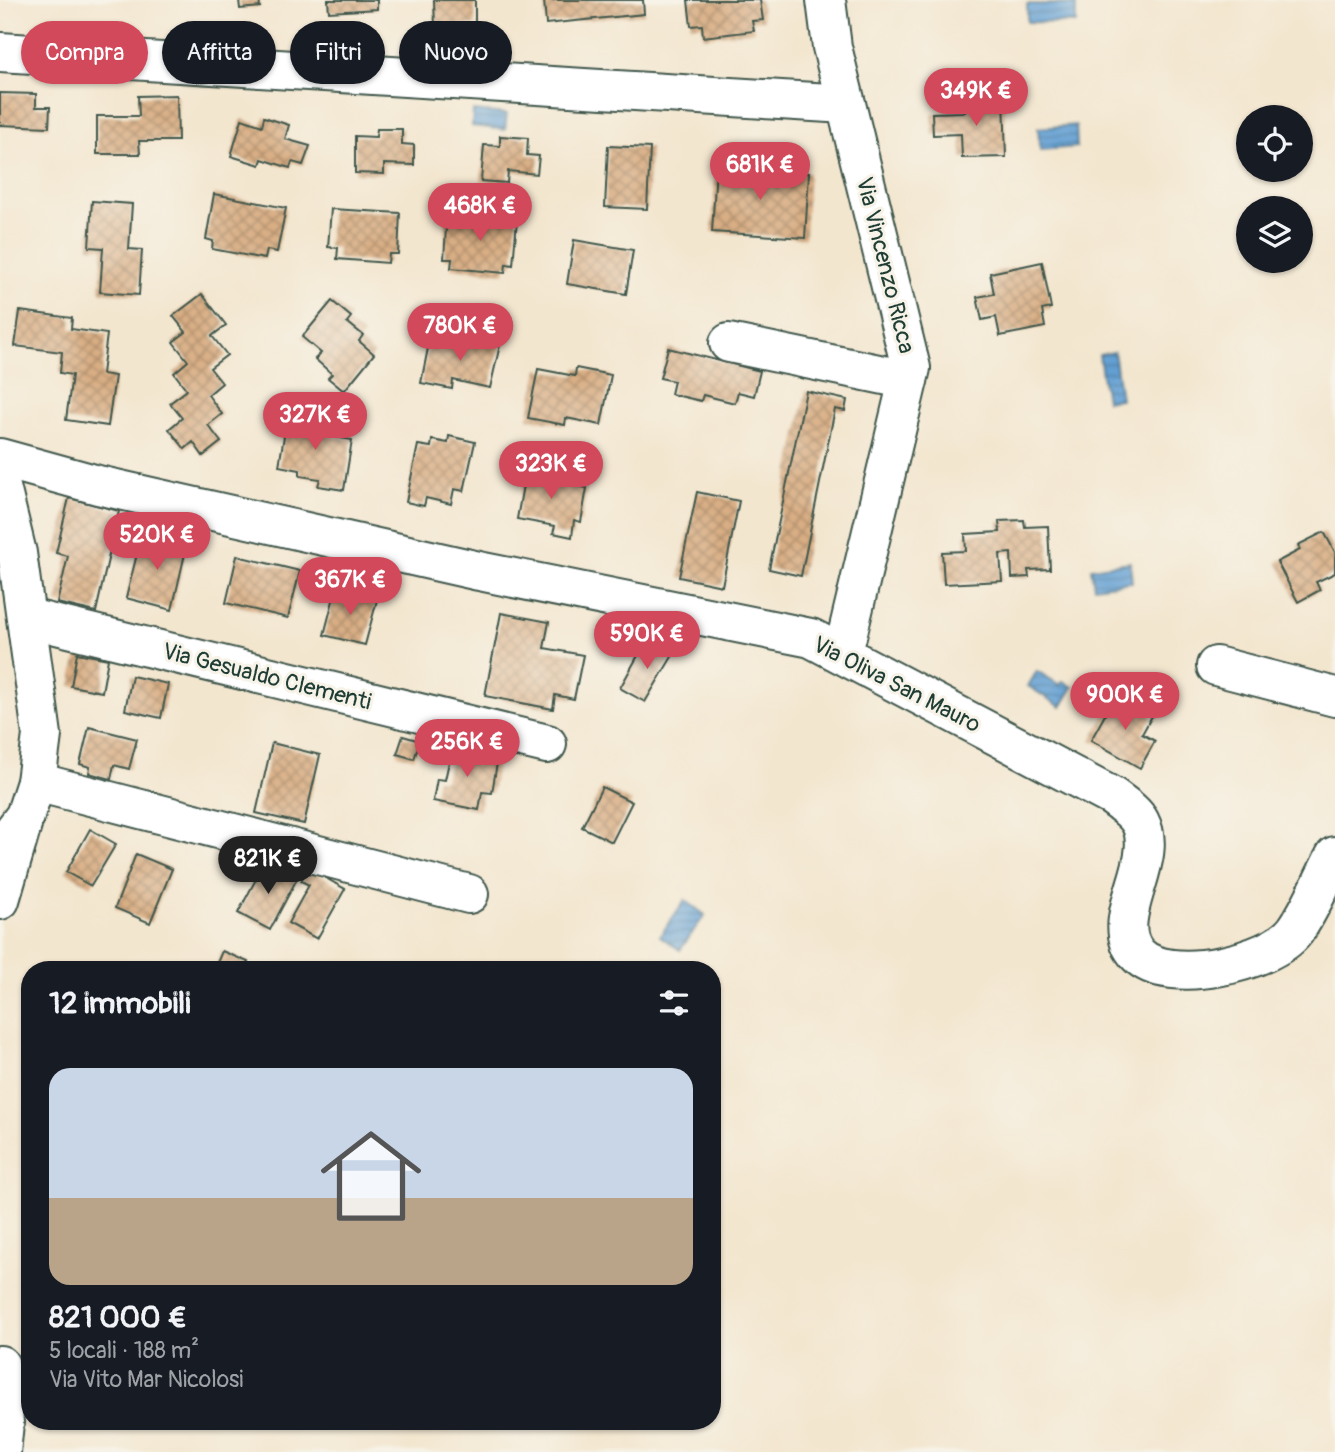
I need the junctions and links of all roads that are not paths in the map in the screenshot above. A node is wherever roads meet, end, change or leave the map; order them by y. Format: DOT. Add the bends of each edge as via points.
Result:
graph roads {
  1 [pos="826,0"];
  2 [pos="0,52"];
  3 [pos="846,104"];
  4 [pos="729,343"];
  5 [pos="908,380"];
  6 [pos="0,458"];
  7 [pos="0,484"];
  8 [pos="27,618"];
  9 [pos="843,653"];
  10 [pos="1216,666"];
  11 [pos="1335,697"];
  12 [pos="547,744"];
  13 [pos="30,799"];
  14 [pos="0,849"];
  15 [pos="1335,856"];
  16 [pos="469,894"];
  17 [pos="0,900"];
  18 [pos="0,1365"];
  19 [pos="1,1452"];
  1 -- 3 [label="street, Via Vincenzo Ricca"];
  2 -- 3 [label="street"];
  3 -- 5 [label="street, Via Vincenzo Ricca" via="911,368"];
  4 -- 5 [label="street"];
  5 -- 9 [label="street, Via Vincenzo Ricca"];
  6 -- 9 [label="street, Via Oliva San Mauro" via="99,485 466,568 811,638"];
  7 -- 8 [label="street" via="18,553"];
  8 -- 12 [label="street, Via Gesualdo Clementi"];
  8 -- 13 [label="street" via="42,735"];
  9 -- 15 [label="street, Via Oliva San Mauro" via="1113,797 1133,812 1145,835 1127,925 1129,942 1157,969 1174,972 1235,962 1282,944 1294,932"];
  10 -- 11 [label="street"];
  13 -- 14 [label="street"];
  13 -- 16 [label="street"];
  13 -- 17 [label="street"];
  18 -- 19 [label="street" via="5,1423"];
}
